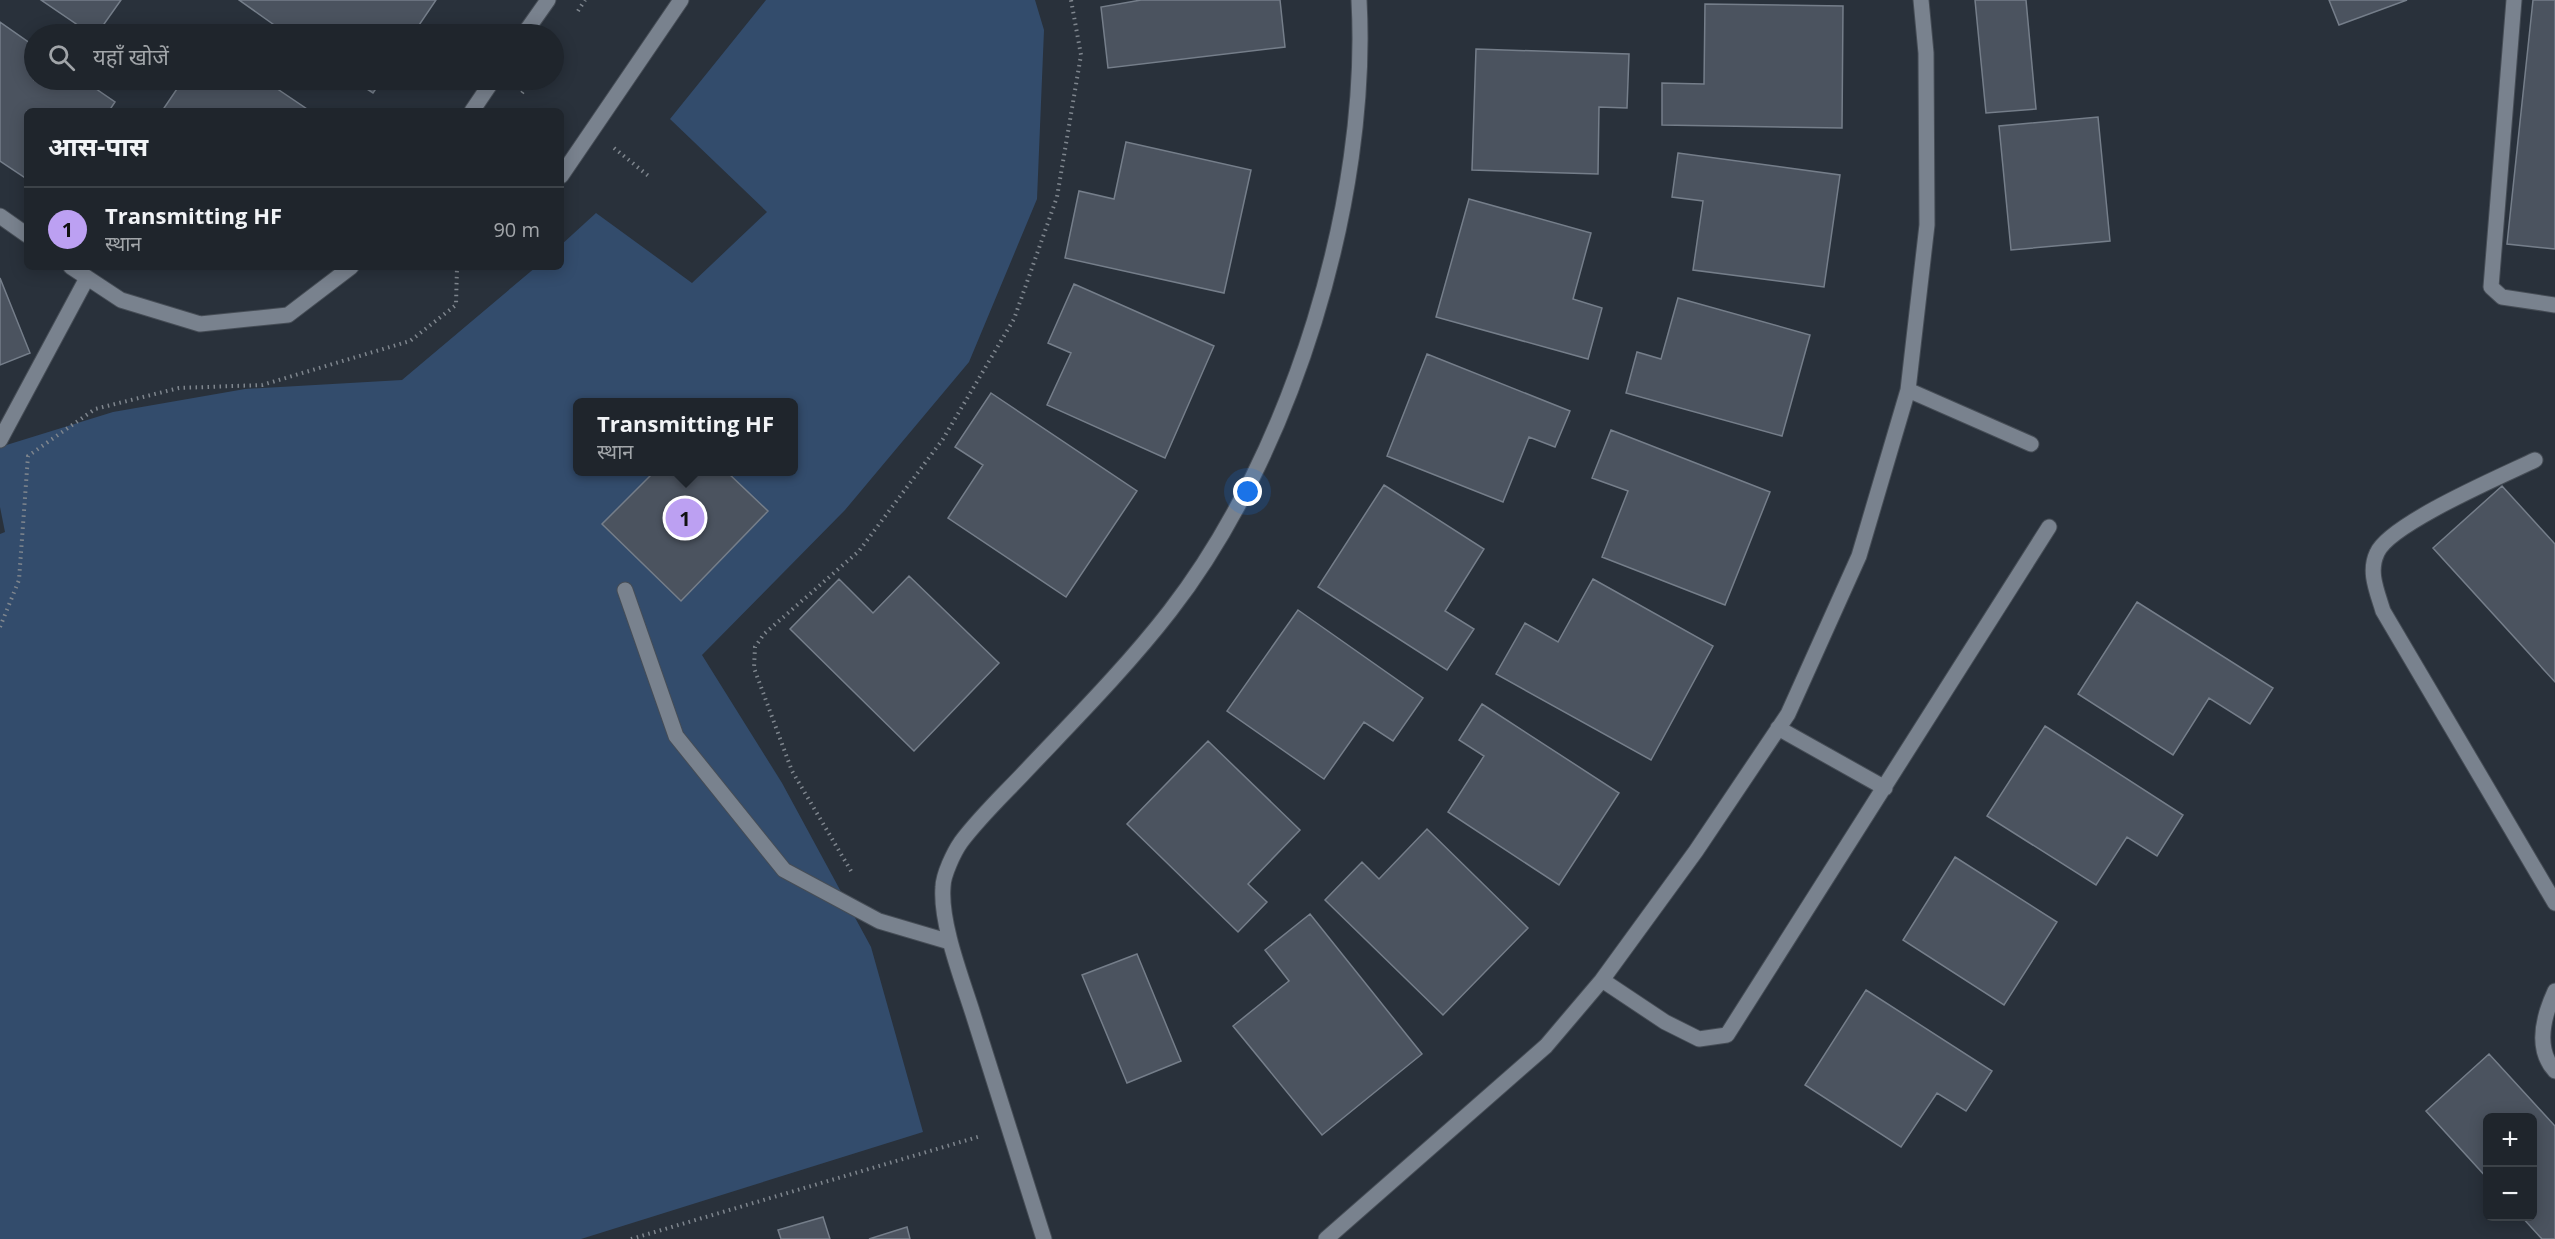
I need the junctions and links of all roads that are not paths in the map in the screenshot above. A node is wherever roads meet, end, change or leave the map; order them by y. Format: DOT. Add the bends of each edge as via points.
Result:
graph roads {
  1 [pos="548,0"];
  2 [pos="681,0"];
  3 [pos="1359,0"];
  4 [pos="1921,0"];
  5 [pos="2514,0"];
  6 [pos="531,24"];
  7 [pos="487,90"];
  8 [pos="474,108"];
  9 [pos="564,172"];
  10 [pos="0,216"];
  11 [pos="24,234"];
  12 [pos="75,270"];
  13 [pos="347,270"];
  14 [pos="87,278"];
  15 [pos="2555,305"];
  16 [pos="1908,390"];
  17 [pos="0,440"];
  18 [pos="2031,444"];
  19 [pos="2535,460"];
  20 [pos="2049,527"];
  21 [pos="625,590"];
  22 [pos="1778,728"];
  23 [pos="1885,788"];
  24 [pos="2555,903"];
  25 [pos="950,942"];
  26 [pos="1602,980"];
  27 [pos="2555,991"];
  28 [pos="2555,1071"];
  29 [pos="1044,1239"];
  30 [pos="1326,1239"];
  1 -- 6 [label="street"];
  2 -- 9 [label="street"];
  3 -- 25 [label="street" via="1362,52 1345,200 1300,365 1251,483 1214,551 1163,620 959,845 942,885"];
  4 -- 16 [label="street" via="1926,53 1927,225"];
  5 -- 15 [label="street" via="2491,287 2502,297"];
  7 -- 8 [label="street"];
  10 -- 11 [label="street"];
  12 -- 14 [label="street"];
  13 -- 14 [label="street" via="288,315 200,324 121,300"];
  14 -- 17 [label="street"];
  16 -- 18 [label="street"];
  16 -- 22 [label="street" via="1859,556 1788,714"];
  19 -- 24 [label="street" via="2416,518 2377,551 2372,574 2383,611"];
  20 -- 23 [label="street"];
  21 -- 25 [label="street" via="676,736 784,870 879,921"];
  22 -- 23 [label="street"];
  22 -- 26 [label="street" via="1696,851"];
  23 -- 26 [label="street" via="1727,1035 1699,1039 1665,1022"];
  25 -- 29 [label="street"];
  26 -- 30 [label="street" via="1546,1046"];
  27 -- 28 [label="street" via="2547,1007 2541,1040"];
}
